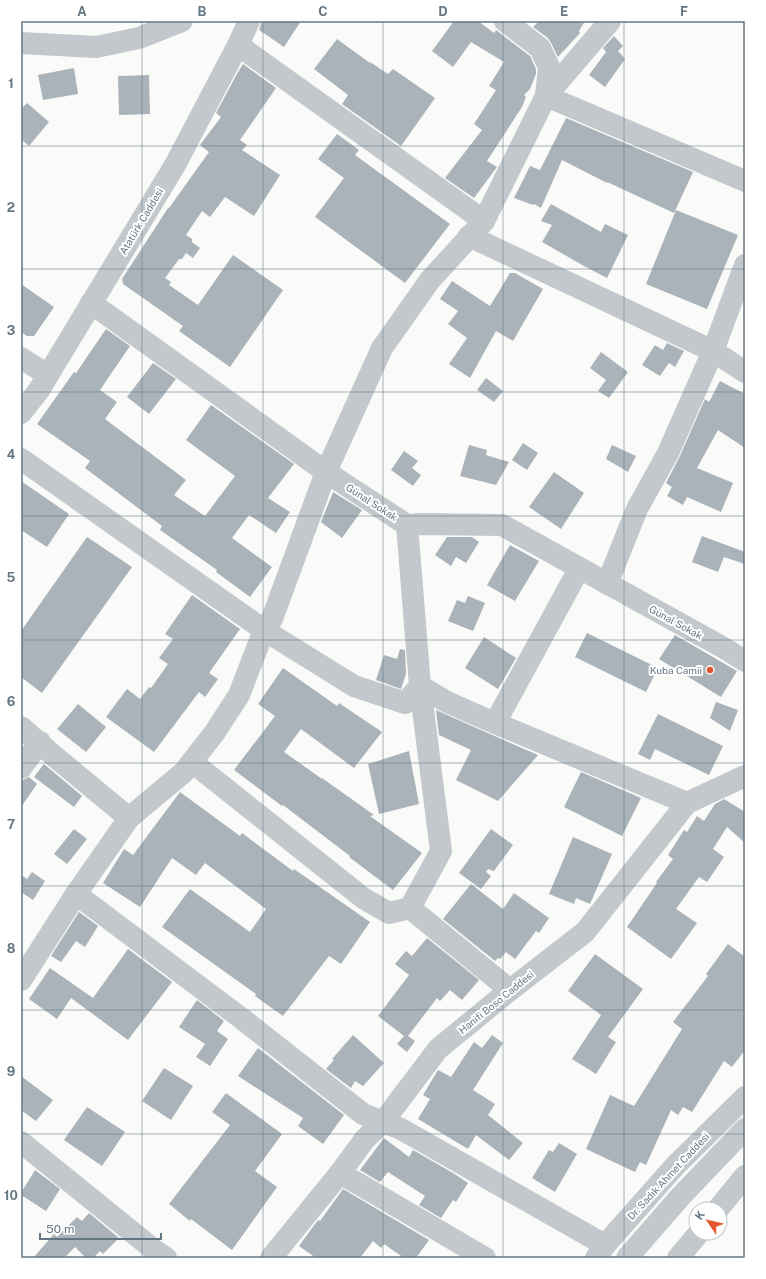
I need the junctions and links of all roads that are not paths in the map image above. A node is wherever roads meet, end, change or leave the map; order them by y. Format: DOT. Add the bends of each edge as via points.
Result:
graph roads {
  1 [pos="182,21"];
  2 [pos="249,21"];
  3 [pos="505,21"];
  4 [pos="610,21"];
  5 [pos="21,43"];
  6 [pos="238,45"];
  7 [pos="546,96"];
  8 [pos="745,181"];
  9 [pos="484,221"];
  10 [pos="469,236"];
  11 [pos="745,265"];
  12 [pos="92,303"];
  13 [pos="713,351"];
  14 [pos="21,358"];
  15 [pos="745,372"];
  16 [pos="48,375"];
  17 [pos="21,413"];
  18 [pos="21,459"];
  19 [pos="326,472"];
  20 [pos="407,525"];
  21 [pos="579,569"];
  22 [pos="607,584"];
  23 [pos="264,630"];
  24 [pos="745,661"];
  25 [pos="420,686"];
  26 [pos="495,723"];
  27 [pos="21,727"];
  28 [pos="40,742"];
  29 [pos="192,762"];
  30 [pos="21,768"];
  31 [pos="745,776"];
  32 [pos="687,803"];
  33 [pos="129,818"];
  34 [pos="76,894"];
  35 [pos="410,908"];
  36 [pos="21,980"];
  37 [pos="510,990"];
  38 [pos="745,1097"];
  39 [pos="383,1122"];
  40 [pos="745,1129"];
  41 [pos="21,1142"];
  42 [pos="340,1173"];
  43 [pos="745,1176"];
  44 [pos="725,1201"];
  45 [pos="692,1241"];
  46 [pos="600,1251"];
  47 [pos="154,1255"];
  48 [pos="271,1258"];
  49 [pos="485,1258"];
  50 [pos="627,1258"];
  51 [pos="678,1258"];
  1 -- 5 [label="street" via="139,38 96,47"];
  2 -- 6 [label="street, Atatürk Caddesi"];
  3 -- 7 [label="street" via="540,48 549,67"];
  4 -- 7 [label="street"];
  6 -- 9 [label="street"];
  6 -- 12 [label="street, Atatürk Caddesi" via="175,165"];
  7 -- 8 [label="street"];
  7 -- 9 [label="street"];
  9 -- 10 [label="street"];
  10 -- 13 [label="street"];
  10 -- 19 [label="street" via="430,280 382,348"];
  11 -- 13 [label="street"];
  12 -- 16 [label="street, Atatürk Caddesi"];
  12 -- 19 [label="street, Günal Sokak"];
  13 -- 15 [label="street"];
  13 -- 22 [label="street" via="668,453 637,508"];
  14 -- 16 [label="street"];
  16 -- 17 [label="street, Atatürk Caddesi"];
  18 -- 23 [label="street"];
  19 -- 20 [label="street, Günal Sokak"];
  19 -- 23 [label="street" via="272,619"];
  20 -- 21 [label="street, Günal Sokak" via="502,525"];
  20 -- 25 [label="street"];
  21 -- 22 [label="street, Günal Sokak"];
  21 -- 26 [label="street"];
  22 -- 24 [label="street, Günal Sokak"];
  23 -- 25 [label="street" via="354,686 405,704"];
  23 -- 29 [label="street" via="239,695"];
  25 -- 26 [label="street" via="447,702"];
  25 -- 35 [label="street" via="441,851"];
  26 -- 32 [label="street"];
  27 -- 28 [label="street"];
  28 -- 30 [label="street"];
  28 -- 33 [label="street"];
  29 -- 33 [label="street" via="184,772"];
  29 -- 35 [label="street" via="363,898 389,913"];
  31 -- 32 [label="street, Hanifi Boso Caddesi"];
  32 -- 37 [label="street, Hanifi Boso Caddesi" via="585,932"];
  33 -- 34 [label="street"];
  34 -- 36 [label="street"];
  34 -- 39 [label="street" via="363,1114"];
  35 -- 37 [label="street"];
  37 -- 39 [label="street, Hanifi Boso Caddesi" via="438,1049"];
  38 -- 46 [label="street, Dr. Sadık Ahmet Caddesi" via="675,1166"];
  39 -- 42 [label="street, Hanifi Boso Caddesi" via="365,1140"];
  39 -- 46 [label="street" via="400,1129"];
  40 -- 50 [label="street" via="681,1196"];
  41 -- 47 [label="street"];
  42 -- 48 [label="street, Hanifi Boso Caddesi"];
  42 -- 49 [label="street"];
  43 -- 44 [label="street"];
  45 -- 51 [label="street"];
}
